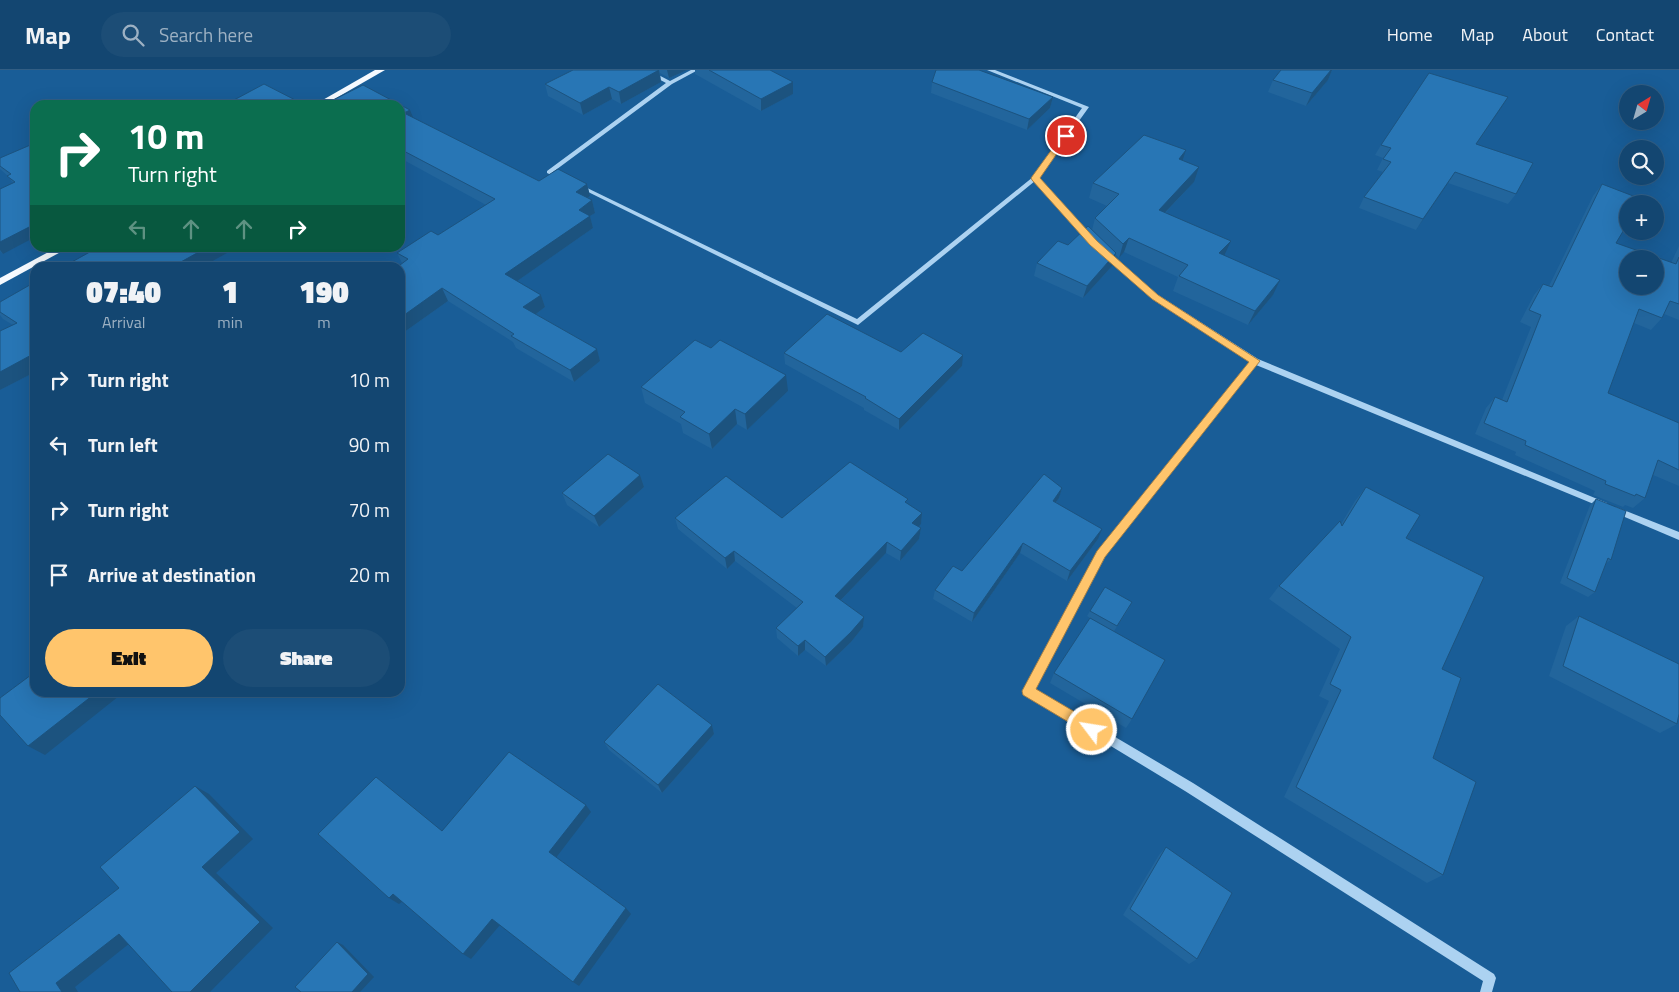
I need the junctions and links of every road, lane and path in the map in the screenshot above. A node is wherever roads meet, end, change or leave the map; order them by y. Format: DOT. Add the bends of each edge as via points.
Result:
graph roads {
  1 [pos="381,70"];
  2 [pos="645,70"];
  3 [pos="695,70"];
  4 [pos="990,70"];
  5 [pos="670,82"];
  6 [pos="327,100"];
  7 [pos="1035,178"];
  8 [pos="567,180"];
  9 [pos="576,184"];
  10 [pos="56,252"];
  11 [pos="37,262"];
  12 [pos="30,266"];
  13 [pos="0,282"];
  14 [pos="1255,361"];
  15 [pos="1679,536"];
  16 [pos="1486,992"];
  1 -- 6 [label="main road"];
  2 -- 5 [label="street"];
  3 -- 5 [label="street"];
  4 -- 7 [label="street" via="1086,107"];
  5 -- 8 [label="street" via="549,172"];
  7 -- 9 [label="street" via="858,322"];
  7 -- 14 [label="street" via="1094,243 1155,297"];
  10 -- 11 [label="main road"];
  12 -- 13 [label="main road"];
  14 -- 15 [label="street"];
  14 -- 16 [label="street" via="1101,554 1028,691 1189,787 1490,978"];
}
